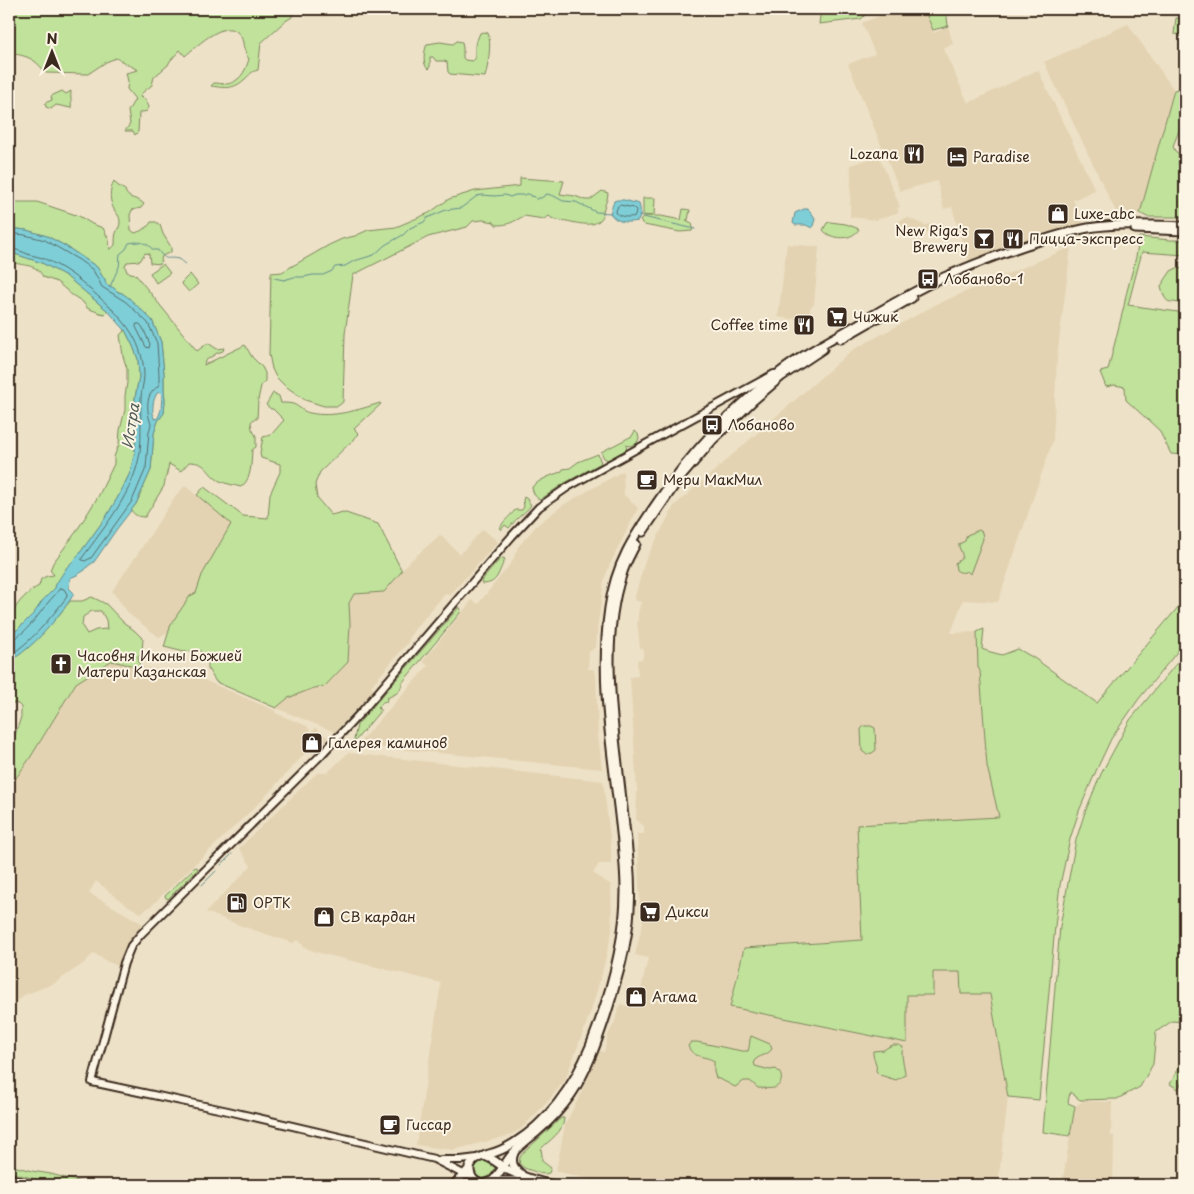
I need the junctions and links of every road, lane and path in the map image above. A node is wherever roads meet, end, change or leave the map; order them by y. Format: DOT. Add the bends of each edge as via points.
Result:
graph roads {
  1 [pos="1185,226"];
  2 [pos="1185,231"];
  3 [pos="784,369"];
  4 [pos="743,390"];
  5 [pos="752,398"];
  6 [pos="515,1151"];
  7 [pos="434,1159"];
  8 [pos="477,1159"];
  9 [pos="495,1162"];
  10 [pos="450,1166"];
  11 [pos="502,1167"];
  12 [pos="464,1174"];
  13 [pos="526,1177"];
  14 [pos="9,1178"];
  15 [pos="472,1178"];
  16 [pos="489,1182"];
  17 [pos="539,1182"];
  18 [pos="31,1185"];
  19 [pos="453,1185"];
  20 [pos="554,1185"];
  1 -- 3 [label="main road" via="1089,228 993,257 904,297"];
  2 -- 5 [label="main road" via="1126,229 1090,232 968,272 907,301 825,348"];
  3 -- 4 [label="street"];
  3 -- 5 [label="main road"];
  4 -- 5 [label="street"];
  4 -- 7 [label="street" via="539,506 363,710 141,934 127,953 92,1082"];
  5 -- 6 [label="main road" via="677,482 635,544 622,576 614,608 610,657 612,715 630,864 630,909 624,952 602,1027 580,1081 554,1116"];
  5 -- 8 [label="main road" via="710,436 672,480 632,542 616,574 609,607 605,657 607,715 624,864 625,909 619,952 594,1033 566,1093 520,1139"];
  6 -- 11 [label="main road"];
  6 -- 13 [label="main road" via="513,1165"];
  7 -- 8 [label="street"];
  7 -- 10 [label="street"];
  8 -- 9 [label="main road" via="488,1157"];
  8 -- 12 [label="main road"];
  8 -- 15 [label="main road" via="470,1171"];
  9 -- 11 [label="main road"];
  9 -- 16 [label="main road" via="498,1168"];
  10 -- 12 [label="street"];
  10 -- 19 [label="street" via="455,1174"];
  11 -- 13 [label="main road"];
  11 -- 16 [label="main road"];
  12 -- 15 [label="street"];
  12 -- 19 [label="main road"];
  13 -- 17 [label="main road"];
  14 -- 18 [label="main road"];
  15 -- 16 [label="main road" via="479,1183"];
  16 -- 17 [label="main road"];
  17 -- 20 [label="main road"];
}
